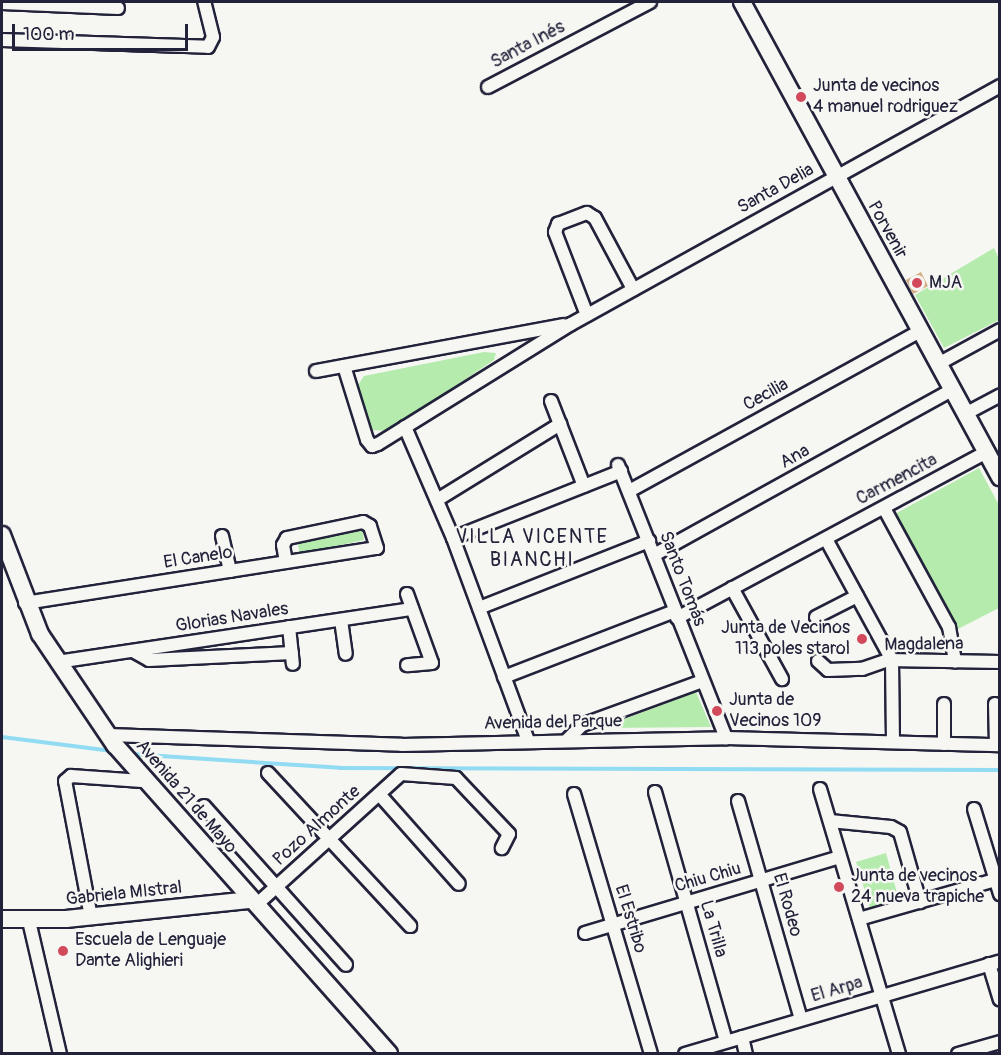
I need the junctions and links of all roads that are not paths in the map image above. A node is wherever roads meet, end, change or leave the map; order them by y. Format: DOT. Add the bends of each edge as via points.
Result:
graph roads {
  1 [pos="204,2"];
  2 [pos="650,2"];
  3 [pos="742,2"];
  4 [pos="2,3"];
  5 [pos="47,3"];
  6 [pos="103,4"];
  7 [pos="118,8"];
  8 [pos="2,40"];
  9 [pos="999,86"];
  10 [pos="488,87"];
  11 [pos="836,176"];
  12 [pos="633,289"];
  13 [pos="586,315"];
  14 [pos="571,324"];
  15 [pos="999,330"];
  16 [pos="920,331"];
  17 [pos="500,337"];
  18 [pos="510,362"];
  19 [pos="938,364"];
  20 [pos="344,366"];
  21 [pos="316,371"];
  22 [pos="952,390"];
  23 [pos="999,395"];
  24 [pos="550,401"];
  25 [pos="965,414"];
  26 [pos="560,424"];
  27 [pos="405,427"];
  28 [pos="992,457"];
  29 [pos="999,477"];
  30 [pos="584,486"];
  31 [pos="629,491"];
  32 [pos="436,500"];
  33 [pos="884,508"];
  34 [pos="2,535"];
  35 [pos="222,536"];
  36 [pos="453,538"];
  37 [pos="826,539"];
  38 [pos="648,541"];
  39 [pos="654,555"];
  40 [pos="286,562"];
  41 [pos="230,571"];
  42 [pos="732,588"];
  43 [pos="406,594"];
  44 [pos="857,596"];
  45 [pos="25,603"];
  46 [pos="479,608"];
  47 [pos="412,609"];
  48 [pos="676,615"];
  49 [pos="816,617"];
  50 [pos="341,620"];
  51 [pos="289,627"];
  52 [pos="133,651"];
  53 [pos="346,654"];
  54 [pos="892,660"];
  55 [pos="818,661"];
  56 [pos="955,661"];
  57 [pos="57,662"];
  58 [pos="999,662"];
  59 [pos="407,665"];
  60 [pos="504,677"];
  61 [pos="782,679"];
  62 [pos="702,681"];
  63 [pos="944,704"];
  64 [pos="995,704"];
  65 [pos="726,738"];
  66 [pos="112,740"];
  67 [pos="528,741"];
  68 [pos="566,741"];
  69 [pos="893,742"];
  70 [pos="944,744"];
  71 [pos="998,745"];
  72 [pos="268,773"];
  73 [pos="142,781"];
  74 [pos="820,789"];
  75 [pos="655,792"];
  76 [pos="379,794"];
  77 [pos="574,794"];
  78 [pos="738,801"];
  79 [pos="204,806"];
  80 [pos="975,809"];
  81 [pos="830,821"];
  82 [pos="330,838"];
  83 [pos="502,848"];
  84 [pos="840,857"];
  85 [pos="996,880"];
  86 [pos="761,881"];
  87 [pos="459,884"];
  88 [pos="276,887"];
  89 [pos="999,894"];
  90 [pos="253,902"];
  91 [pos="920,902"];
  92 [pos="687,903"];
  93 [pos="91,917"];
  94 [pos="2,919"];
  95 [pos="859,919"];
  96 [pos="29,921"];
  97 [pos="613,925"];
  98 [pos="410,926"];
  99 [pos="585,933"];
  100 [pos="994,962"];
  101 [pos="346,965"];
  102 [pos="881,996"];
  103 [pos="999,999"];
  104 [pos="801,1019"];
  105 [pos="742,1037"];
  106 [pos="726,1041"];
  107 [pos="999,1042"];
  108 [pos="60,1053"];
  109 [pos="389,1053"];
  110 [pos="651,1053"];
  111 [pos="685,1053"];
  112 [pos="746,1053"];
  113 [pos="898,1053"];
  114 [pos="958,1053"];
  1 -- 8 [label="street" via="213,37 208,47"];
  2 -- 10 [label="street, Santa Inés"];
  3 -- 11 [label="street, Porvenir"];
  4 -- 5 [label="street"];
  5 -- 6 [label="street"];
  6 -- 7 [label="street"];
  9 -- 11 [label="street, Santa Delia"];
  11 -- 12 [label="street, Santa Delia"];
  11 -- 16 [label="street, Porvenir"];
  12 -- 13 [label="street, Santa Delia"];
  12 -- 13 [label="street" via="595,218 587,213 558,224 555,232"];
  13 -- 14 [label="street, Santa Delia"];
  14 -- 17 [label="street"];
  14 -- 18 [label="street, Santa Delia"];
  15 -- 19 [label="street"];
  16 -- 19 [label="street, Porvenir"];
  16 -- 31 [label="street, Cecilia"];
  17 -- 18 [label="street" via="514,352"];
  17 -- 20 [label="street"];
  18 -- 27 [label="street, Santa Delia"];
  19 -- 22 [label="street, Porvenir"];
  20 -- 21 [label="street"];
  20 -- 27 [label="street, Santa Delia" via="372,446"];
  22 -- 25 [label="street, Porvenir"];
  22 -- 39 [label="street, Ana"];
  23 -- 25 [label="street"];
  24 -- 26 [label="street"];
  25 -- 28 [label="street, Porvenir"];
  26 -- 30 [label="street"];
  26 -- 32 [label="street"];
  27 -- 32 [label="street"];
  28 -- 29 [label="street, Porvenir"];
  28 -- 33 [label="street, Carmencita"];
  30 -- 31 [label="street, Santo Tomás" via="620,468"];
  30 -- 36 [label="street"];
  31 -- 38 [label="street, Santo Tomás"];
  32 -- 36 [label="street"];
  33 -- 37 [label="street, Carmencita"];
  33 -- 56 [label="street" via="949,627"];
  34 -- 45 [label="street, Avenida 21 de Mayo"];
  35 -- 41 [label="street"];
  36 -- 46 [label="street"];
  37 -- 42 [label="street, Carmencita"];
  37 -- 44 [label="street"];
  38 -- 39 [label="street, Santo Tomás"];
  38 -- 46 [label="street"];
  39 -- 48 [label="street, Santo Tomás"];
  40 -- 40 [label="street, El Canelo" via="377,548 370,526 363,522 287,538 283,545"];
  40 -- 41 [label="street, El Canelo"];
  41 -- 45 [label="street, El Canelo"];
  42 -- 48 [label="street, Carmencita"];
  42 -- 61 [label="street"];
  43 -- 47 [label="street"];
  44 -- 49 [label="street"];
  44 -- 54 [label="street"];
  45 -- 57 [label="street, Avenida 21 de Mayo"];
  46 -- 60 [label="street"];
  47 -- 50 [label="street, Glorias Navales"];
  47 -- 59 [label="street" via="432,663"];
  48 -- 60 [label="street, Carmencita"];
  48 -- 62 [label="street, Santo Tomás"];
  50 -- 51 [label="street, Glorias Navales"];
  50 -- 53 [label="street"];
  51 -- 52 [label="street, Glorias Navales"];
  51 -- 52 [label="street" via="293,658 149,660"];
  52 -- 57 [label="street, Glorias Navales"];
  54 -- 55 [label="street, Magdalena" via="856,670 828,670"];
  54 -- 56 [label="street, Magdalena"];
  54 -- 69 [label="street"];
  56 -- 58 [label="street, Magdalena"];
  57 -- 66 [label="street, Avenida 21 de Mayo"];
  60 -- 67 [label="street"];
  62 -- 65 [label="street, Santo Tomás"];
  62 -- 68 [label="street" via="582,725"];
  63 -- 70 [label="street"];
  64 -- 71 [label="street"];
  65 -- 68 [label="street, Avenida del Parque"];
  65 -- 69 [label="street, Avenida del Parque"];
  66 -- 67 [label="street, Avenida del Parque" via="391,745"];
  66 -- 73 [label="street, Avenida 21 de Mayo"];
  67 -- 68 [label="street, Avenida del Parque"];
  69 -- 70 [label="street, Avenida del Parque"];
  70 -- 71 [label="street, Avenida del Parque"];
  72 -- 82 [label="street"];
  73 -- 90 [label="street, Avenida 21 de Mayo"];
  73 -- 93 [label="street" via="75,776 65,781"];
  74 -- 81 [label="street"];
  75 -- 92 [label="street, La Trilla"];
  76 -- 82 [label="street, Pozo Almonte"];
  76 -- 83 [label="street, Pozo Almonte" via="401,774 456,778 509,834"];
  76 -- 87 [label="street"];
  77 -- 97 [label="street, El Estribo"];
  78 -- 86 [label="street, El Rodeo"];
  79 -- 88 [label="street, Avenida 21 de Mayo"];
  80 -- 85 [label="street"];
  81 -- 84 [label="street"];
  81 -- 91 [label="street" via="900,831"];
  82 -- 88 [label="street, Pozo Almonte"];
  82 -- 98 [label="street"];
  84 -- 86 [label="street, Chiu Chiu"];
  84 -- 95 [label="street"];
  85 -- 89 [label="street"];
  85 -- 91 [label="street"];
  86 -- 92 [label="street, Chiu Chiu"];
  86 -- 104 [label="street, El Rodeo"];
  88 -- 90 [label="street, Pozo Almonte"];
  88 -- 101 [label="street, Avenida 21 de Mayo"];
  90 -- 93 [label="street, Gabriela MIstral"];
  90 -- 109 [label="street, Avenida 21 de Mayo"];
  91 -- 95 [label="street"];
  92 -- 97 [label="street, Chiu Chiu"];
  92 -- 106 [label="street, La Trilla"];
  93 -- 96 [label="street, Gabriela MIstral"];
  94 -- 96 [label="street, Gabriela MIstral"];
  95 -- 102 [label="street"];
  96 -- 108 [label="street"];
  97 -- 99 [label="street, Chiu Chiu"];
  97 -- 110 [label="street, El Estribo"];
  100 -- 102 [label="street, El Arpa"];
  100 -- 103 [label="street"];
  102 -- 104 [label="street, El Arpa"];
  102 -- 113 [label="street"];
  104 -- 105 [label="street, El Arpa"];
  105 -- 106 [label="street, El Arpa"];
  105 -- 112 [label="street"];
  106 -- 111 [label="street, El Arpa"];
  107 -- 114 [label="street"];
}
